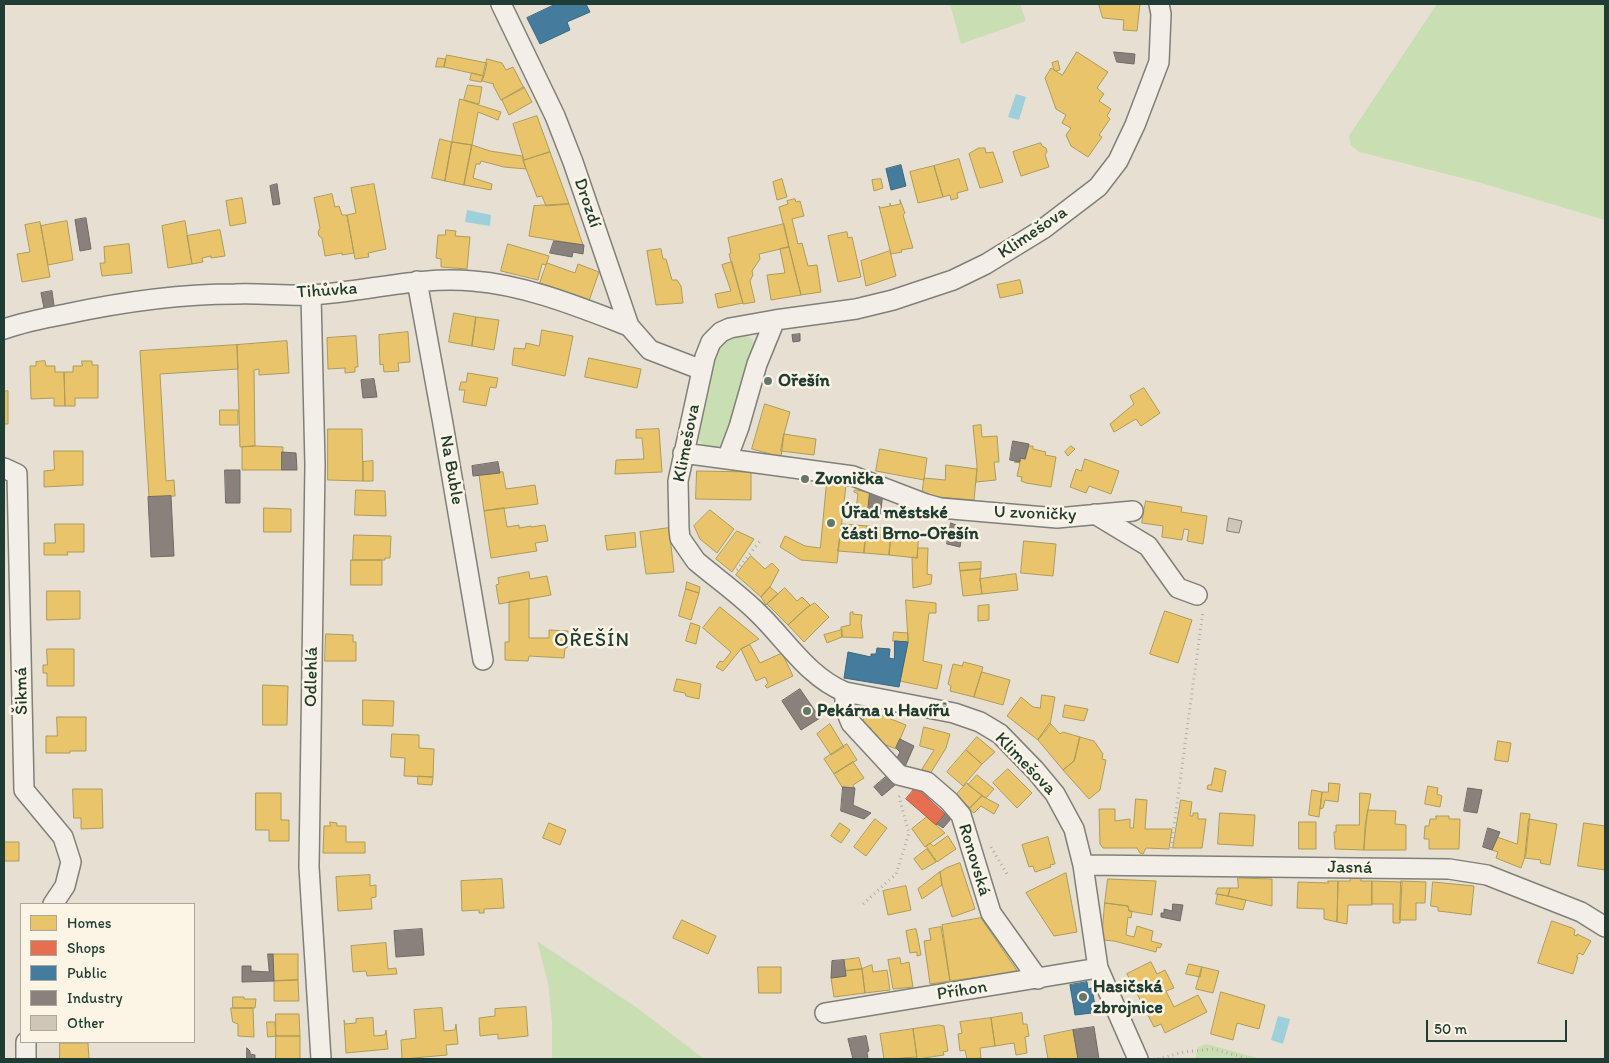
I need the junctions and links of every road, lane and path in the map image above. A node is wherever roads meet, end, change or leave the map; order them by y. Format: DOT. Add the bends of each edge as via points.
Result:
graph roads {
  1 [pos="501,4"];
  2 [pos="1159,4"];
  3 [pos="417,281"];
  4 [pos="311,294"];
  5 [pos="775,320"];
  6 [pos="629,326"];
  7 [pos="12,327"];
  8 [pos="702,370"];
  9 [pos="683,453"];
  10 [pos="727,459"];
  11 [pos="4,468"];
  12 [pos="1133,511"];
  13 [pos="1095,514"];
  14 [pos="760,541"];
  15 [pos="724,585"];
  16 [pos="1197,595"];
  17 [pos="483,660"];
  18 [pos="845,692"];
  19 [pos="911,779"];
  20 [pos="1083,865"];
  21 [pos="1169,866"];
  22 [pos="54,903"];
  23 [pos="863,904"];
  24 [pos="1605,927"];
  25 [pos="1098,968"];
  26 [pos="1038,979"];
  27 [pos="825,1013"];
  28 [pos="26,1043"];
  29 [pos="26,1059"];
  30 [pos="321,1059"];
  31 [pos="1138,1059"];
  32 [pos="1158,1059"];
  33 [pos="1249,1059"];
  1 -- 6 [label="street, Drozdí" via="555,116"];
  2 -- 5 [label="street, Klimešova" via="1159,62 1118,160 1098,187 1040,232 953,280 856,309"];
  3 -- 4 [label="street, Tihůvka"];
  3 -- 6 [label="street, Tihůvka" via="474,281 504,286 569,304"];
  3 -- 17 [label="street, Na Buble"];
  4 -- 7 [label="street, Tihůvka" via="182,296 107,305"];
  4 -- 30 [label="street, Odlehlá" via="316,465 309,867"];
  5 -- 8 [label="street, Klimešova" via="721,332 711,342"];
  5 -- 10 [label="street" via="757,364 740,427"];
  6 -- 8 [label="street, Drozdí" via="650,350"];
  8 -- 9 [label="street, Klimešova"];
  9 -- 10 [label="street, U zvoničky"];
  9 -- 15 [label="street, Klimešova" via="678,481 680,538 696,561"];
  10 -- 13 [label="street, U zvoničky" via="853,476 940,508 1057,518"];
  11 -- 22 [label="street, Šikmá" via="17,474 24,790 63,837 71,862 65,886"];
  12 -- 13 [label="street, U zvoničky"];
  13 -- 16 [label="street, U zvoničky" via="1148,546 1178,588"];
  14 -- 15 [label="path"];
  15 -- 18 [label="street, Klimešova" via="757,612 814,673"];
  16 -- 21 [label="path" via="1205,596"];
  18 -- 19 [label="street, Ronovská" via="845,708 850,723 899,775"];
  18 -- 20 [label="street, Klimešova" via="954,713 980,722 1000,734 1035,770 1064,808 1074,829"];
  19 -- 23 [label="path" via="899,797 909,833 896,874"];
  19 -- 26 [label="street, Ronovská" via="928,782 960,815 991,913"];
  20 -- 21 [label="street, Jasná"];
  20 -- 25 [label="street, Klimešova"];
  21 -- 24 [label="street, Jasná" via="1450,869 1487,875 1580,912"];
  25 -- 26 [label="street, Příhon"];
  25 -- 31 [label="street, Klimešova"];
  26 -- 27 [label="street, Příhon"];
  28 -- 29 [label="street"];
  32 -- 33 [label="path" via="1213,1049"];
}
